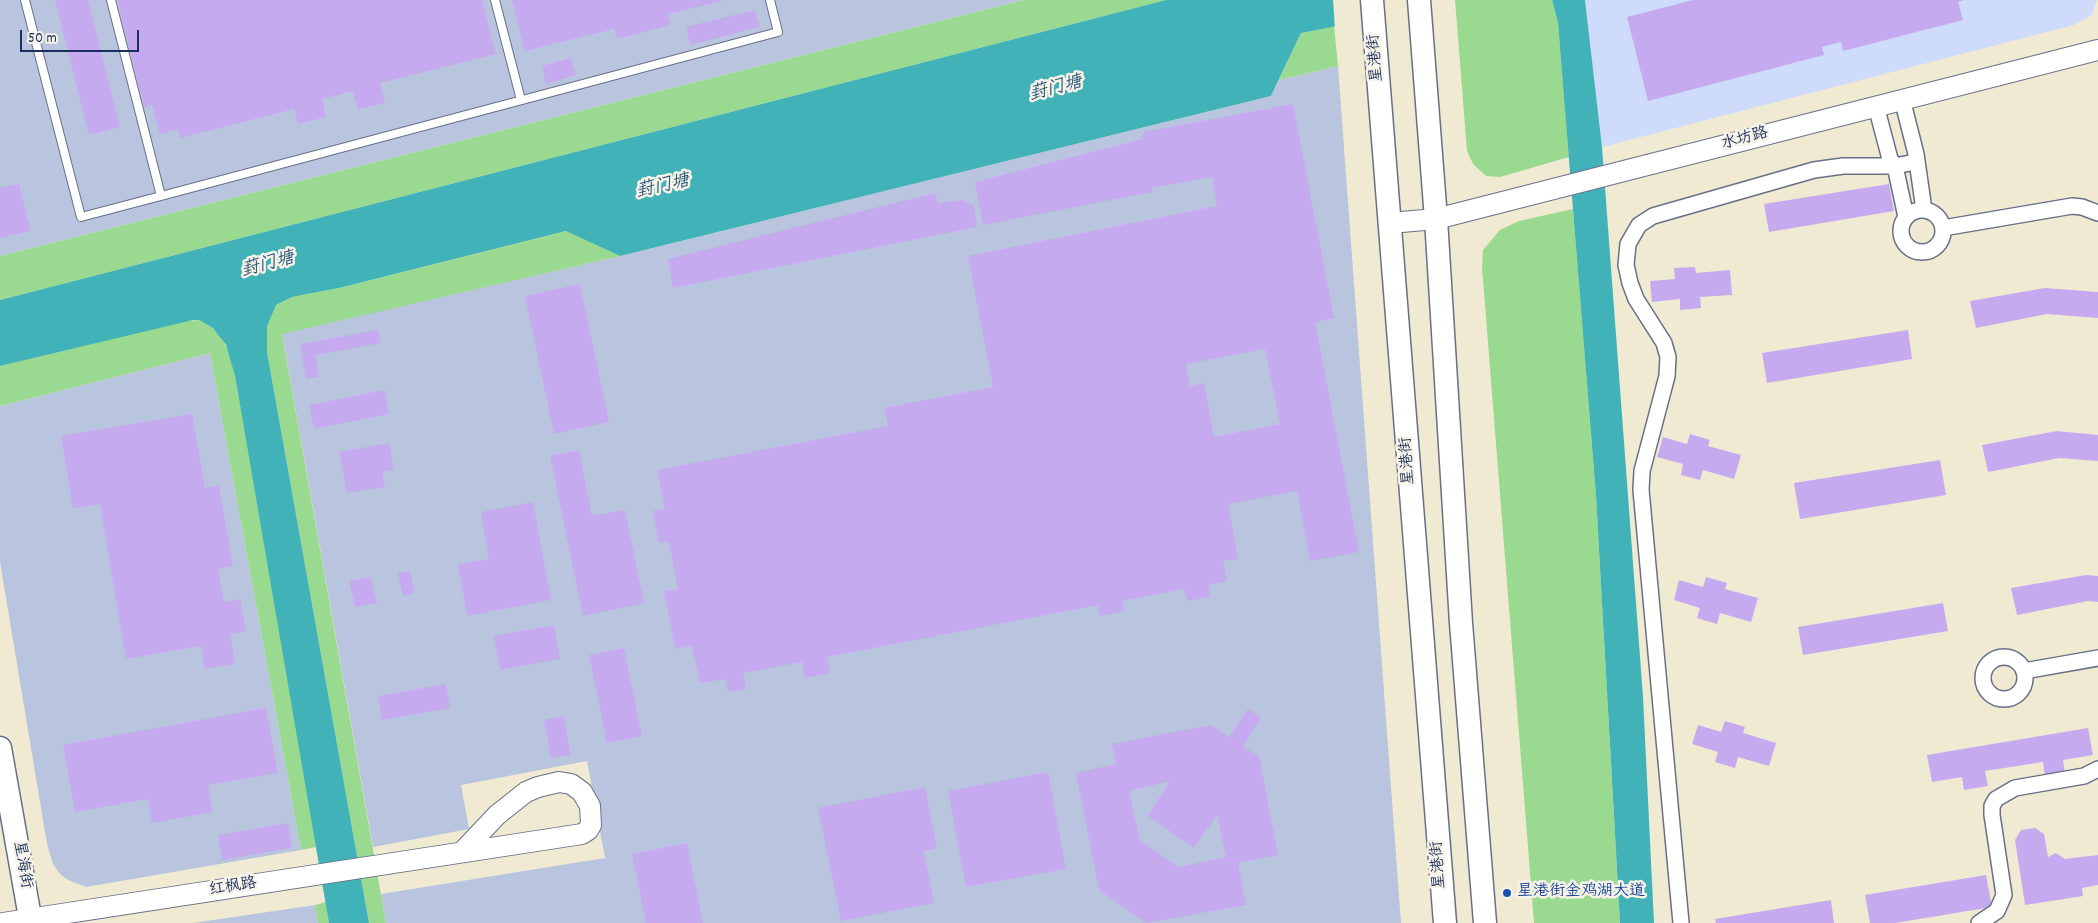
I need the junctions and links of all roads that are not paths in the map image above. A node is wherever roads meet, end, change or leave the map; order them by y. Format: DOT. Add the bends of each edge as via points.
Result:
graph roads {
  1 [pos="24,0"];
  2 [pos="111,0"];
  3 [pos="495,0"];
  4 [pos="770,0"];
  5 [pos="1372,0"];
  6 [pos="1419,0"];
  7 [pos="2098,50"];
  8 [pos="1902,99"];
  9 [pos="521,100"];
  10 [pos="1876,106"];
  11 [pos="1915,162"];
  12 [pos="1894,166"];
  13 [pos="161,196"];
  14 [pos="1924,210"];
  15 [pos="2098,213"];
  16 [pos="1906,217"];
  17 [pos="1436,220"];
  18 [pos="1390,223"];
  19 [pos="1943,228"];
  20 [pos="2098,658"];
  21 [pos="2024,671"];
  22 [pos="0,748"];
  23 [pos="2098,769"];
  24 [pos="463,851"];
  25 [pos="31,921"];
  26 [pos="4,923"];
  27 [pos="1445,923"];
  28 [pos="1485,923"];
  29 [pos="1681,923"];
  30 [pos="1979,923"];
  1 -- 13 [label="lane" via="81,217"];
  2 -- 13 [label="lane"];
  3 -- 9 [label="lane"];
  4 -- 9 [label="lane" via="778,32"];
  5 -- 18 [label="main road, 星港街"];
  6 -- 17 [label="main road"];
  7 -- 8 [label="street, 水坊路"];
  8 -- 10 [label="street, 水坊路"];
  8 -- 11 [label="street" via="1916,154"];
  9 -- 13 [label="lane"];
  10 -- 12 [label="street"];
  10 -- 17 [label="street, 水坊路"];
  11 -- 12 [label="street"];
  11 -- 14 [label="street"];
  12 -- 16 [label="street"];
  12 -- 29 [label="street" via="1842,166 1814,170 1670,211 1643,221 1628,244 1626,265 1630,283 1636,299 1664,343 1668,357 1667,376 1642,471 1641,490"];
  14 -- 16 [label="street" via="1914,211"];
  14 -- 19 [label="street" via="1937,215"];
  15 -- 19 [label="street" via="2072,206"];
  16 -- 19 [label="street" via="1902,236 1906,245 1914,250 1924,252 1933,249 1940,242"];
  17 -- 18 [label="street, 水坊路"];
  17 -- 28 [label="main road" via="1461,623"];
  18 -- 27 [label="main road, 星港街"];
  20 -- 21 [label="street"];
  22 -- 25 [label="main road, 星海街"];
  23 -- 30 [label="street" via="2084,776 2015,788 1996,799 1992,815 2004,895 1997,911"];
  24 -- 24 [label="street, 红枫路" via="582,834 591,825 590,806 582,792 571,784 559,782 538,787 526,792 497,815"];
  24 -- 25 [label="street, 红枫路"];
  25 -- 26 [label="street, 红枫路"];
}
